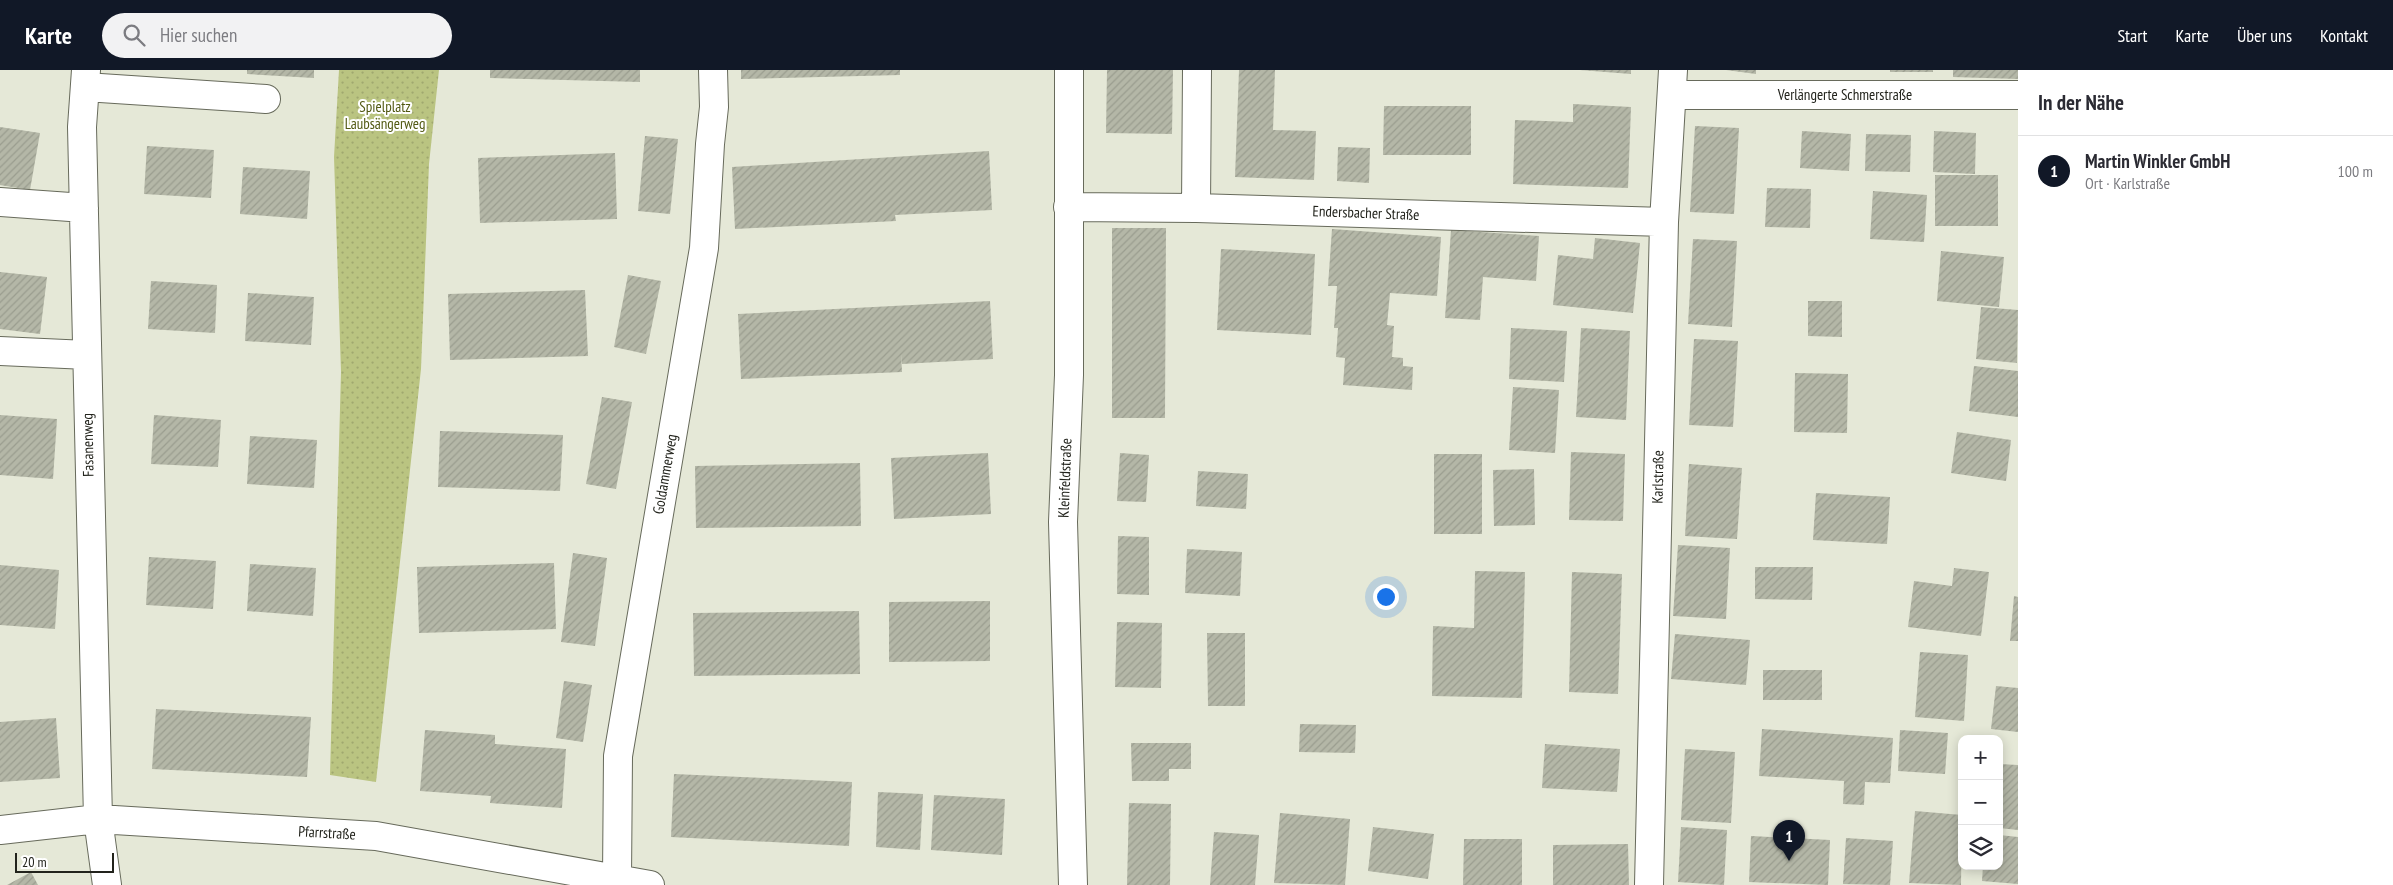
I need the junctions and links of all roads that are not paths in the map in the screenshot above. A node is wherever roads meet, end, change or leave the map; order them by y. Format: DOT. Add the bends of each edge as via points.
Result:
graph roads {
  1 [pos="714,70"];
  2 [pos="1069,70"];
  3 [pos="1198,70"];
  4 [pos="85,78"];
  5 [pos="1672,82"];
  6 [pos="2018,95"];
  7 [pos="266,99"];
  8 [pos="0,202"];
  9 [pos="1068,207"];
  10 [pos="84,208"];
  11 [pos="1196,208"];
  12 [pos="1664,222"];
  13 [pos="0,351"];
  14 [pos="87,355"];
  15 [pos="98,819"];
  16 [pos="0,830"];
  17 [pos="616,878"];
  18 [pos="108,885"];
  19 [pos="650,885"];
  20 [pos="1073,885"];
  21 [pos="1649,885"];
  1 -- 17 [label="street, Goldammerweg" via="704,248 618,756"];
  2 -- 9 [label="street, Kleinfeldstraße"];
  3 -- 11 [label="street"];
  4 -- 7 [label="street"];
  4 -- 10 [label="street, Fasanenweg" via="82,127"];
  5 -- 6 [label="street, Verlängerte Schmerstraße"];
  5 -- 12 [label="street, Karlstraße"];
  8 -- 10 [label="street"];
  9 -- 11 [label="street, Endersbacher Straße"];
  9 -- 20 [label="street, Kleinfeldstraße" via="1069,374 1063,522"];
  10 -- 14 [label="street, Fasanenweg"];
  11 -- 12 [label="street, Endersbacher Straße"];
  12 -- 21 [label="street, Karlstraße"];
  13 -- 14 [label="street"];
  14 -- 15 [label="street, Fasanenweg"];
  15 -- 16 [label="street, Pfarrstraße"];
  15 -- 17 [label="street, Pfarrstraße" via="376,836"];
  15 -- 18 [label="street, Fasanenweg"];
  17 -- 19 [label="street, Pfarrstraße"];
}
